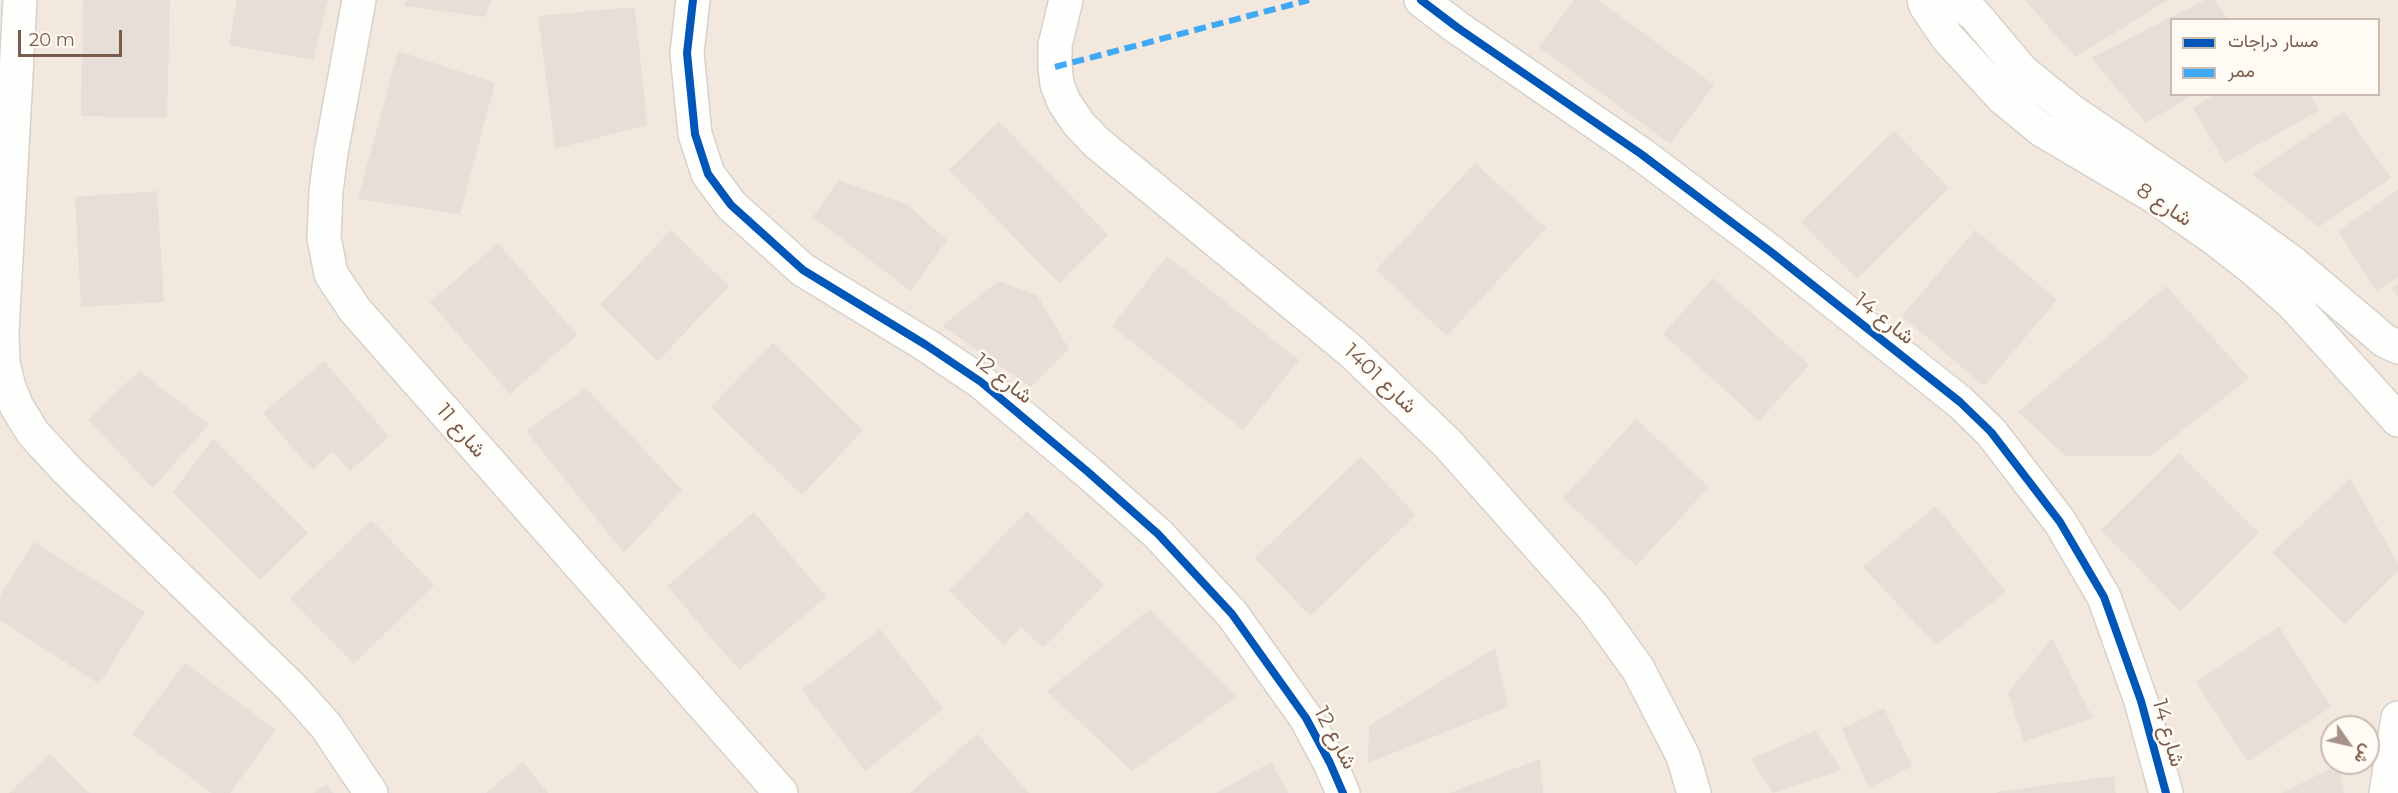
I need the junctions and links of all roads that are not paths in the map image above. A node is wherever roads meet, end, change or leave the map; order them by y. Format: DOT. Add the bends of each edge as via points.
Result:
graph roads {
  1 [pos="20,0"];
  2 [pos="359,0"];
  3 [pos="693,0"];
  4 [pos="1066,0"];
  5 [pos="1421,0"];
  6 [pos="1924,0"];
  7 [pos="1955,0"];
  8 [pos="2398,347"];
  9 [pos="2398,420"];
  10 [pos="2398,717"];
  11 [pos="371,793"];
  12 [pos="781,793"];
  13 [pos="1343,793"];
  14 [pos="1694,793"];
  15 [pos="2166,793"];
  16 [pos="2386,793"];
  1 -- 11 [label="street" via="2,332 3,363 17,406 33,433 68,471 327,726"];
  2 -- 12 [label="street, شارع 11" via="326,191 324,238 331,274 354,310"];
  3 -- 13 [label="street, شارع 12" via="687,53 695,134 708,174 731,205 803,270 981,382 1158,534 1233,614 1306,718"];
  4 -- 14 [label="street, شارع 1401" via="1055,45 1055,67 1064,102 1079,124 1351,351 1449,444 1594,608 1638,669 1683,756"];
  5 -- 15 [label="street, شارع 14" via="1669,175 1960,402 1991,432 2060,522 2104,597 2141,701"];
  6 -- 9 [label="street, شارع 8" via="1947,37 2003,98 2042,130 2152,195 2255,270 2293,304"];
  7 -- 8 [label="street" via="1975,15 2022,71 2074,113 2261,239 2385,341"];
  10 -- 16 [label="street"];
}
